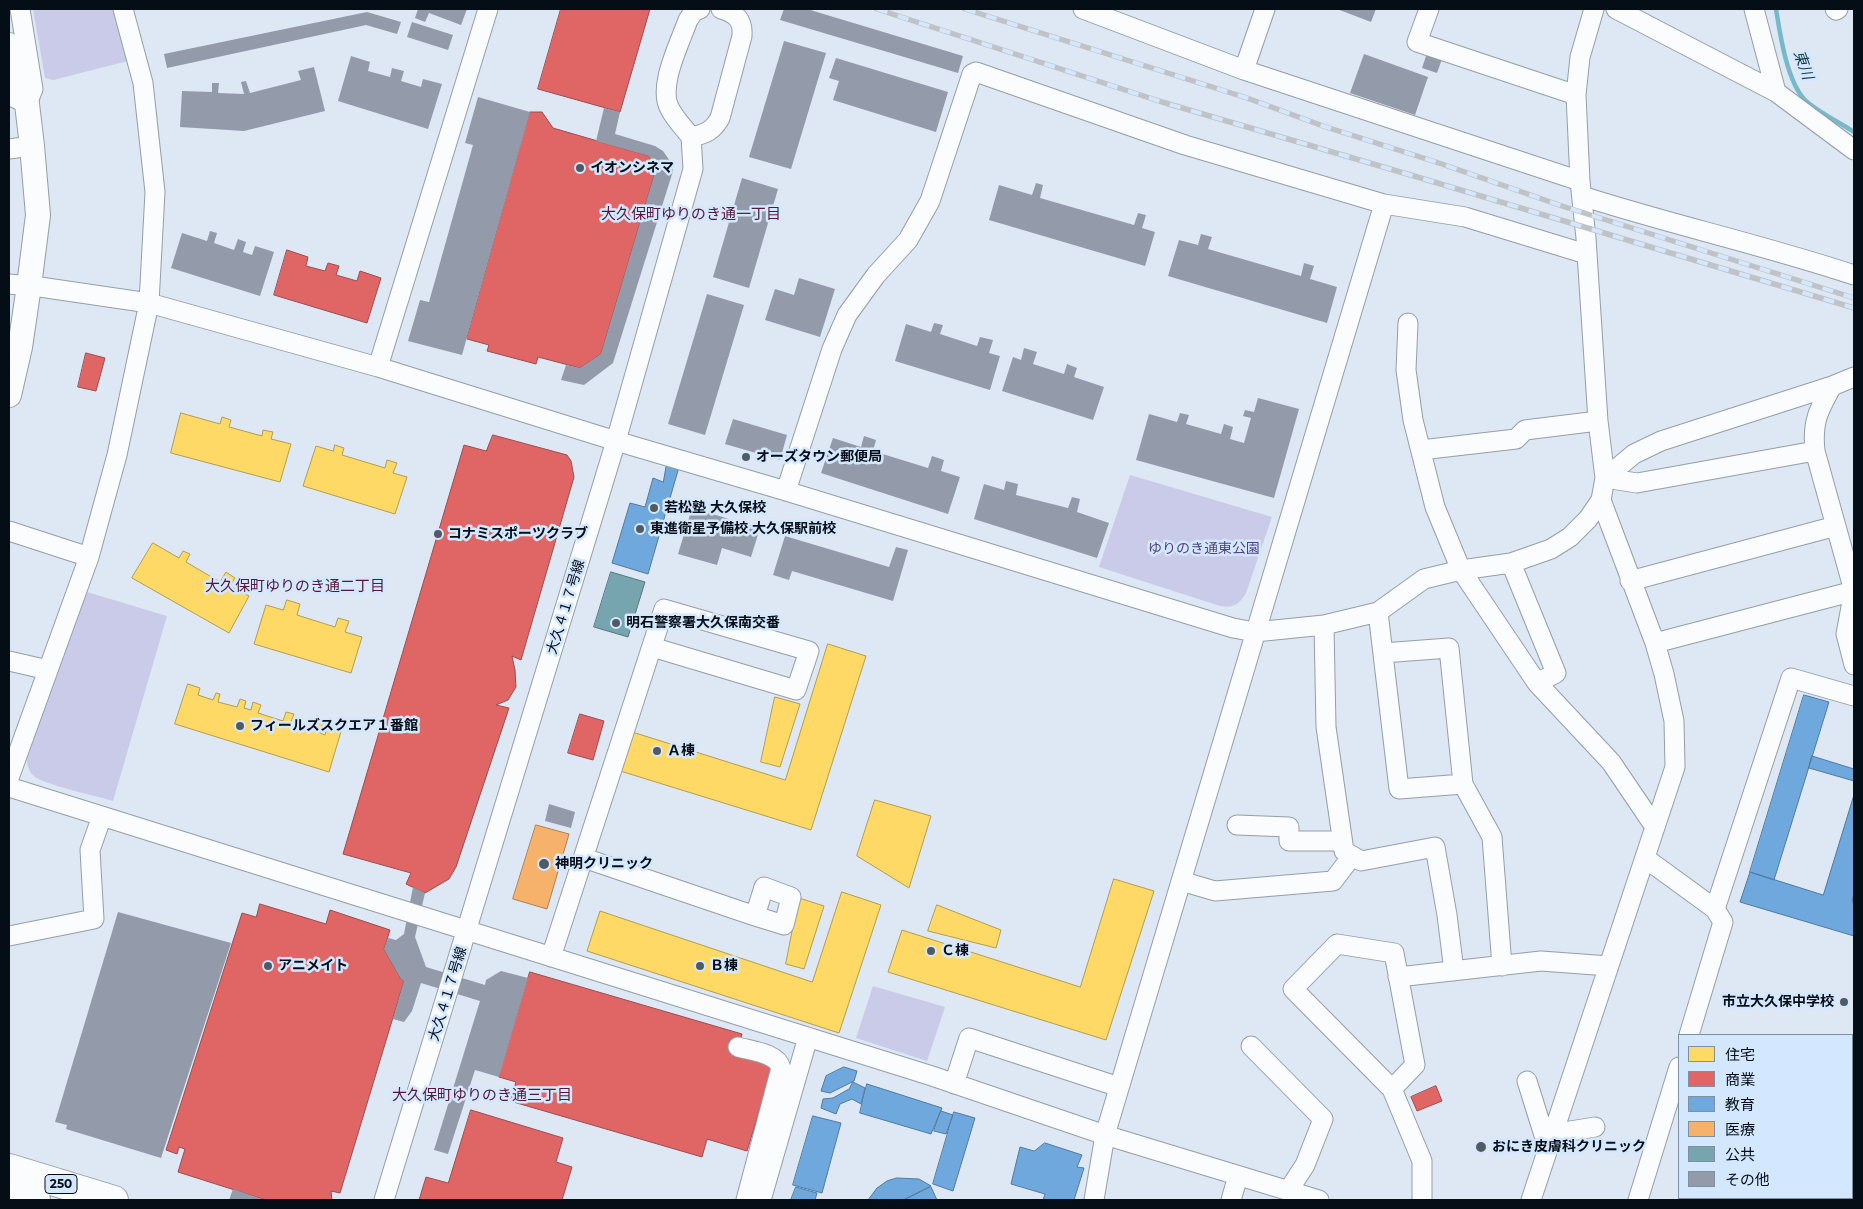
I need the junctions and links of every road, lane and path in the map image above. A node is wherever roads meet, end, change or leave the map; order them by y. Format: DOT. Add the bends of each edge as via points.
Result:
graph roads {
  1 [pos="20,9"];
  2 [pos="123,9"];
  3 [pos="488,9"];
  4 [pos="700,9"];
  5 [pos="721,9"];
  6 [pos="1083,9"];
  7 [pos="1265,9"];
  8 [pos="1429,9"];
  9 [pos="1594,9"];
  10 [pos="1616,9"];
  11 [pos="1754,9"];
  12 [pos="9,45"];
  13 [pos="1244,70"];
  14 [pos="1776,92"];
  15 [pos="1576,95"];
  16 [pos="18,97"];
  17 [pos="691,137"];
  18 [pos="32,146"];
  19 [pos="9,148"];
  20 [pos="1854,150"];
  21 [pos="1581,189"];
  22 [pos="1384,204"];
  23 [pos="1586,254"];
  24 [pos="1854,275"];
  25 [pos="19,285"];
  26 [pos="150,303"];
  27 [pos="1408,323"];
  28 [pos="378,367"];
  29 [pos="1854,377"];
  30 [pos="1832,386"];
  31 [pos="9,396"];
  32 [pos="1598,421"];
  33 [pos="616,441"];
  34 [pos="1421,450"];
  35 [pos="1815,451"];
  36 [pos="1605,478"];
  37 [pos="786,491"];
  38 [pos="1601,500"];
  39 [pos="1836,526"];
  40 [pos="9,531"];
  41 [pos="89,557"];
  42 [pos="1511,563"];
  43 [pos="1461,570"];
  44 [pos="1630,581"];
  45 [pos="1854,591"];
  46 [pos="1378,612"];
  47 [pos="1324,625"];
  48 [pos="1255,632"];
  49 [pos="1655,642"];
  50 [pos="652,647"];
  51 [pos="1383,653"];
  52 [pos="9,661"];
  53 [pos="1854,665"];
  54 [pos="48,670"];
  55 [pos="1537,683"];
  56 [pos="1854,696"];
  57 [pos="16,733"];
  58 [pos="9,778"];
  59 [pos="1463,784"];
  60 [pos="9,787"];
  61 [pos="102,816"];
  62 [pos="1237,825"];
  63 [pos="1655,827"];
  64 [pos="1347,848"];
  65 [pos="584,858"];
  66 [pos="1645,858"];
  67 [pos="1181,881"];
  68 [pos="1716,909"];
  69 [pos="755,916"];
  70 [pos="467,930"];
  71 [pos="9,936"];
  72 [pos="552,958"];
  73 [pos="1502,966"];
  74 [pos="1609,966"];
  75 [pos="1454,971"];
  76 [pos="1398,977"];
  77 [pos="1689,1034"];
  78 [pos="808,1038"];
  79 [pos="1251,1046"];
  80 [pos="738,1047"];
  81 [pos="1678,1070"];
  82 [pos="1527,1081"];
  83 [pos="954,1084"];
  84 [pos="1119,1087"];
  85 [pos="1392,1089"];
  86 [pos="1594,1127"];
  87 [pos="1105,1135"];
  88 [pos="1550,1141"];
  89 [pos="9,1168"];
  90 [pos="1238,1176"];
  91 [pos="9,1192"];
  92 [pos="1303,1197"];
  93 [pos="36,1200"];
  94 [pos="114,1200"];
  95 [pos="384,1200"];
  96 [pos="746,1200"];
  97 [pos="760,1200"];
  98 [pos="1094,1200"];
  99 [pos="1231,1200"];
  100 [pos="1422,1200"];
  101 [pos="1531,1200"];
  102 [pos="1638,1200"];
  1 -- 16 [label="street" via="33,89"];
  2 -- 26 [label="street" via="143,83 155,192"];
  3 -- 28 [label="street"];
  4 -- 17 [label="street" via="694,11 688,20 665,94 669,108"];
  5 -- 17 [label="street" via="731,12 743,25 742,36 720,118 714,128"];
  6 -- 13 [label="street"];
  7 -- 13 [label="street"];
  8 -- 15 [label="street" via="1417,42"];
  9 -- 15 [label="street" via="1580,57"];
  10 -- 14 [label="street"];
  11 -- 14 [label="street"];
  12 -- 16 [label="main road"];
  13 -- 21 [label="street"];
  14 -- 20 [label="street"];
  15 -- 21 [label="street"];
  16 -- 18 [label="main road"];
  17 -- 33 [label="street, 大久４１７号線" via="693,168"];
  18 -- 19 [label="street"];
  18 -- 25 [label="main road" via="38,214"];
  21 -- 23 [label="street"];
  21 -- 24 [label="street" via="1623,210"];
  22 -- 23 [label="street" via="1465,217"];
  22 -- 37 [label="street" via="1185,145 976,72 972,74 930,201 908,240 876,275 847,315 832,349"];
  22 -- 48 [label="street"];
  23 -- 32 [label="street"];
  25 -- 26 [label="street"];
  25 -- 31 [label="main road" via="20,347"];
  26 -- 28 [label="street"];
  26 -- 41 [label="street" via="117,455"];
  27 -- 34 [label="street" via="1406,370"];
  28 -- 33 [label="street"];
  29 -- 30 [label="street"];
  30 -- 35 [label="street" via="1817,413"];
  30 -- 36 [label="street" via="1661,441 1634,454"];
  32 -- 34 [label="street" via="1525,430 1516,440"];
  32 -- 36 [label="street"];
  33 -- 37 [label="street"];
  33 -- 70 [label="street, 大久４１７号線"];
  34 -- 43 [label="street" via="1436,506"];
  35 -- 36 [label="street" via="1637,483"];
  35 -- 39 [label="street"];
  36 -- 38 [label="street"];
  37 -- 48 [label="street" via="1233,628"];
  38 -- 42 [label="street" via="1570,537 1551,549"];
  38 -- 44 [label="street"];
  39 -- 44 [label="street"];
  39 -- 45 [label="street"];
  40 -- 41 [label="street"];
  41 -- 54 [label="street"];
  42 -- 43 [label="street"];
  42 -- 55 [label="street" via="1556,673"];
  43 -- 46 [label="street" via="1424,579"];
  43 -- 55 [label="street"];
  44 -- 49 [label="street"];
  45 -- 49 [label="street"];
  45 -- 53 [label="street" via="1846,634"];
  46 -- 47 [label="street"];
  46 -- 51 [label="street"];
  47 -- 48 [label="street"];
  47 -- 64 [label="street" via="1326,727"];
  48 -- 67 [label="street"];
  49 -- 63 [label="street" via="1674,721 1675,767"];
  50 -- 50 [label="street" via="664,609 809,651 796,690"];
  50 -- 65 [label="street"];
  51 -- 59 [label="street" via="1399,789"];
  51 -- 59 [label="street" via="1449,648"];
  52 -- 54 [label="street"];
  54 -- 57 [label="street"];
  55 -- 63 [label="street" via="1611,762"];
  56 -- 68 [label="street" via="1791,678"];
  57 -- 58 [label="street"];
  59 -- 73 [label="street" via="1492,837"];
  60 -- 61 [label="street"];
  61 -- 70 [label="street"];
  61 -- 71 [label="street" via="90,850 94,919"];
  62 -- 64 [label="street" via="1289,828 1289,841"];
  63 -- 66 [label="street"];
  64 -- 67 [label="street" via="1333,881 1215,891"];
  64 -- 75 [label="street" via="1361,861 1435,848"];
  65 -- 69 [label="street"];
  65 -- 72 [label="street"];
  66 -- 68 [label="street"];
  66 -- 74 [label="street"];
  67 -- 84 [label="street"];
  68 -- 77 [label="street" via="1724,922"];
  70 -- 72 [label="street"];
  70 -- 95 [label="street, 大久４１７号線"];
  72 -- 78 [label="street"];
  73 -- 74 [label="street" via="1542,962"];
  73 -- 75 [label="street"];
  74 -- 88 [label="street"];
  75 -- 76 [label="street"];
  76 -- 85 [label="street" via="1415,1065"];
  76 -- 85 [label="street" via="1394,953 1337,944 1293,989"];
  78 -- 83 [label="street"];
  78 -- 97 [label="street"];
  79 -- 92 [label="street" via="1323,1119 1305,1165"];
  80 -- 96 [label="street" via="774,1058 781,1068"];
  81 -- 102 [label="street"];
  82 -- 88 [label="street"];
  83 -- 84 [label="street" via="969,1038"];
  83 -- 87 [label="street"];
  84 -- 87 [label="street"];
  85 -- 100 [label="street" via="1422,1161"];
  86 -- 88 [label="street"];
  87 -- 90 [label="street"];
  87 -- 98 [label="street"];
  88 -- 101 [label="street"];
  89 -- 94 [label="highway, 250"];
  90 -- 92 [label="street"];
  90 -- 99 [label="street"];
  91 -- 93 [label="highway, 250"];
}
